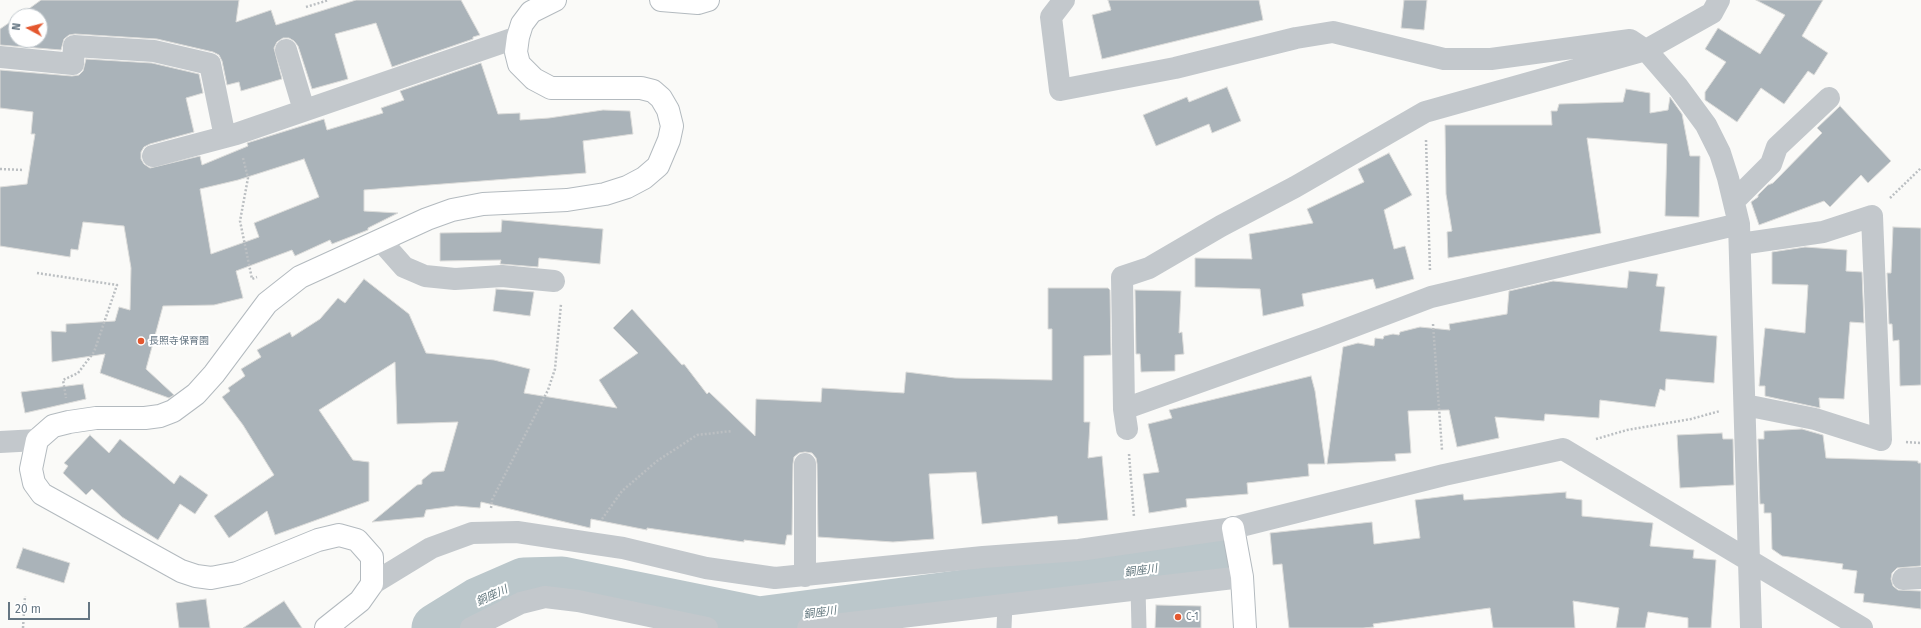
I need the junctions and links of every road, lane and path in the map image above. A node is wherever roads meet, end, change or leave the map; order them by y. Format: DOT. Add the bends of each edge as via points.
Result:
graph roads {
  1 [pos="329,0"];
  2 [pos="661,0"];
  3 [pos="708,0"];
  4 [pos="1064,0"];
  5 [pos="1720,0"];
  6 [pos="547,2"];
  7 [pos="306,7"];
  8 [pos="518,37"];
  9 [pos="286,50"];
  10 [pos="1646,50"];
  11 [pos="0,57"];
  12 [pos="1829,98"];
  13 [pos="304,110"];
  14 [pos="1425,112"];
  15 [pos="230,136"];
  16 [pos="153,156"];
  17 [pos="1921,168"];
  18 [pos="0,169"];
  19 [pos="24,170"];
  20 [pos="1734,201"];
  21 [pos="1872,216"];
  22 [pos="1740,234"];
  23 [pos="381,242"];
  24 [pos="37,273"];
  25 [pos="259,276"];
  26 [pos="554,281"];
  27 [pos="1431,297"];
  28 [pos="1745,405"];
  29 [pos="1126,419"];
  30 [pos="69,422"];
  31 [pos="732,431"];
  32 [pos="37,440"];
  33 [pos="0,442"];
  34 [pos="1563,449"];
  35 [pos="805,464"];
  36 [pos="1444,475"];
  37 [pos="1233,528"];
  38 [pos="488,533"];
  39 [pos="1136,543"];
  40 [pos="596,544"];
  41 [pos="1748,559"];
  42 [pos="805,576"];
  43 [pos="1242,577"];
  44 [pos="372,584"];
  45 [pos="1138,588"];
  46 [pos="25,596"];
  47 [pos="1005,604"];
  48 [pos="23,628"];
  49 [pos="326,628"];
  50 [pos="471,628"];
  51 [pos="707,628"];
  52 [pos="808,628"];
  53 [pos="1004,628"];
  54 [pos="1139,628"];
  55 [pos="1245,628"];
  56 [pos="1751,628"];
  57 [pos="1862,628"];
  1 -- 7 [label="path"];
  2 -- 3 [label="street" via="698,3"];
  4 -- 10 [label="street" via="1051,17 1060,90 1175,68 1296,38 1333,32 1444,59 1491,59 1630,40"];
  5 -- 10 [label="street" via="1712,14"];
  6 -- 8 [label="street" via="531,12 522,24"];
  8 -- 13 [label="street"];
  8 -- 23 [label="street" via="516,52 519,64 534,80 551,88 641,88 653,91 661,98 668,110 672,126 658,166 644,178 627,187 605,194 567,200 483,204 452,210"];
  9 -- 13 [label="street"];
  10 -- 14 [label="street"];
  10 -- 20 [label="street" via="1706,125 1720,153"];
  11 -- 15 [label="street" via="73,64 74,46 154,51 210,64"];
  12 -- 20 [label="street" via="1777,147 1771,164"];
  13 -- 15 [label="street"];
  14 -- 27 [label="path"];
  14 -- 29 [label="street" via="1149,268 1122,278"];
  15 -- 16 [label="street"];
  15 -- 25 [label="path" via="248,178 240,221 252,279"];
  17 -- 21 [label="path"];
  18 -- 19 [label="path"];
  20 -- 22 [label="street"];
  21 -- 22 [label="street" via="1823,232"];
  21 -- 28 [label="street" via="1880,440 1815,419"];
  22 -- 27 [label="street"];
  22 -- 28 [label="street"];
  23 -- 26 [label="street" via="404,267 425,276 455,279 502,276"];
  23 -- 30 [label="street" via="300,278 267,303 214,374 196,394 174,411 145,418 96,418"];
  24 -- 30 [label="path" via="117,285 94,352 78,373 63,380"];
  26 -- 38 [label="path" via="561,297 555,369 548,390 492,500"];
  27 -- 29 [label="street" via="1323,338"];
  27 -- 36 [label="path"];
  28 -- 34 [label="path" via="1690,419 1627,430"];
  28 -- 41 [label="street"];
  29 -- 39 [label="path"];
  30 -- 32 [label="street" via="53,426"];
  31 -- 40 [label="path" via="697,435 657,461 622,491 604,516"];
  32 -- 33 [label="street"];
  32 -- 44 [label="street" via="31,469 34,483 42,494 181,571 212,578 237,573 318,540 339,535 357,540 372,557"];
  34 -- 36 [label="street"];
  34 -- 41 [label="street"];
  35 -- 42 [label="street"];
  36 -- 37 [label="street"];
  37 -- 39 [label="street"];
  37 -- 43 [label="street"];
  38 -- 40 [label="street" via="517,532"];
  38 -- 44 [label="street" via="472,533 431,548"];
  39 -- 42 [label="street"];
  40 -- 42 [label="street" via="706,568 775,578"];
  41 -- 56 [label="street" via="1751,579"];
  41 -- 57 [label="street"];
  43 -- 45 [label="street"];
  43 -- 55 [label="street"];
  44 -- 49 [label="street" via="360,601"];
  45 -- 47 [label="street"];
  45 -- 54 [label="lane"];
  46 -- 48 [label="path"];
  47 -- 52 [label="street"];
  47 -- 53 [label="lane"];
  50 -- 51 [label="street" via="521,603 545,597 578,601"];
}
